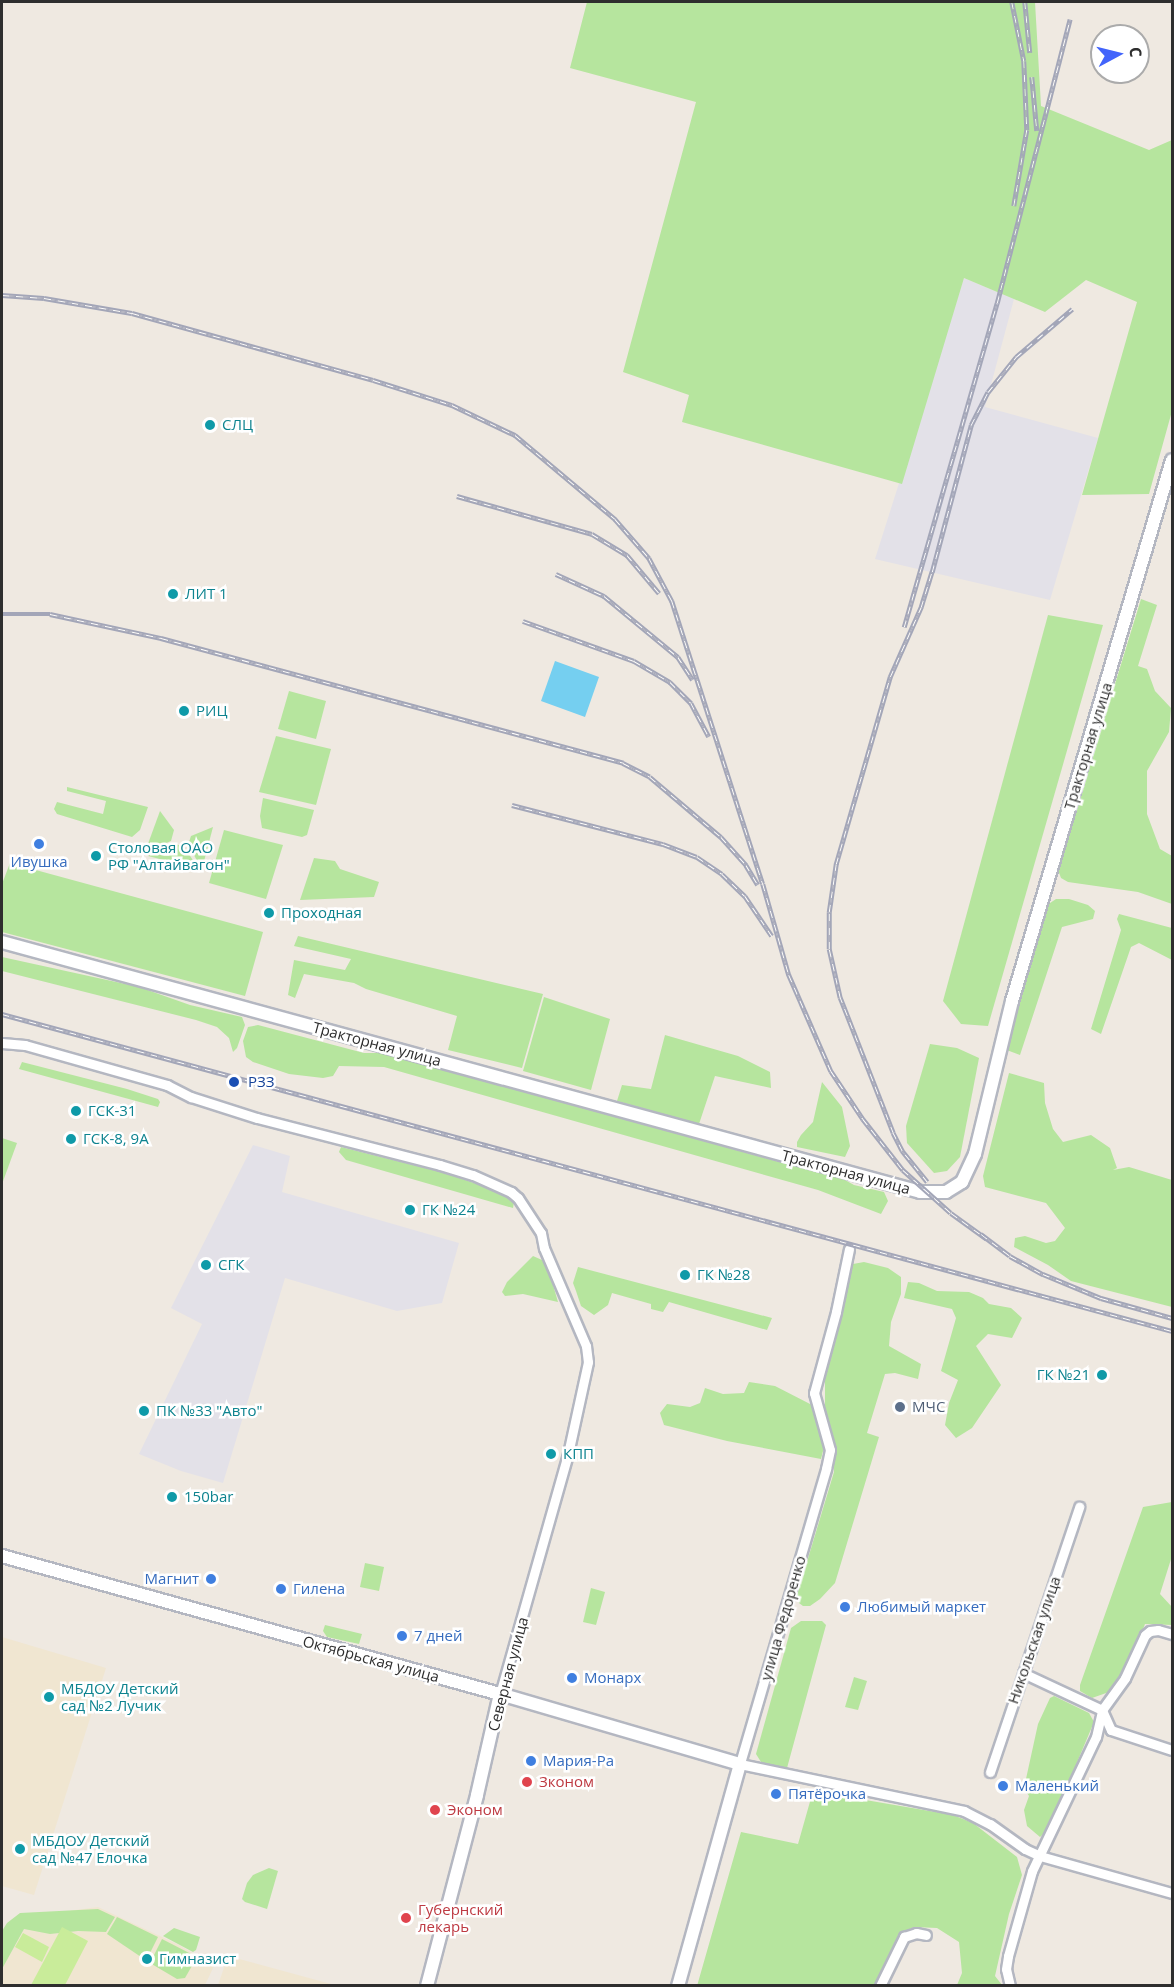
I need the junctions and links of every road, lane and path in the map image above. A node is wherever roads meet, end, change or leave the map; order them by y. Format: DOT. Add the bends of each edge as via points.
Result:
graph roads {
  1 [pos="1173,460"];
  2 [pos="2,942"];
  3 [pos="2,1043"];
  4 [pos="849,1249"];
  5 [pos="1079,1508"];
  6 [pos="2,1556"];
  7 [pos="1173,1634"];
  8 [pos="1023,1672"];
  9 [pos="500,1694"];
  10 [pos="1102,1710"];
  11 [pos="1173,1750"];
  12 [pos="740,1764"];
  13 [pos="990,1772"];
  14 [pos="1040,1856"];
  15 [pos="1173,1893"];
  16 [pos="926,1935"];
  17 [pos="1011,1985"];
  18 [pos="427,1986"];
  19 [pos="678,1986"];
  20 [pos="880,1986"];
  1 -- 2 [label="main road, Тракторная улица" via="1012,1001 975,1154 962,1182 946,1192 910,1190"];
  3 -- 9 [label="street, Северная улица" via="25,1045 167,1085 191,1097 257,1118 440,1165 512,1192 541,1233 586,1346 588,1362 568,1454"];
  4 -- 12 [label="street, улица Федоренко" via="814,1393 830,1450 826,1469"];
  5 -- 8 [label="street, Никольская улица"];
  6 -- 9 [label="main road, Октябрьская улица"];
  7 -- 10 [label="street" via="1158,1630 1145,1635 1125,1678"];
  8 -- 10 [label="street"];
  8 -- 13 [label="street, Никольская улица"];
  9 -- 12 [label="main road, Октябрьская улица"];
  9 -- 18 [label="main road, Северная улица"];
  10 -- 11 [label="street" via="1111,1730"];
  10 -- 14 [label="street" via="1096,1737"];
  12 -- 14 [label="street" via="963,1811"];
  12 -- 19 [label="main road, улица Федоренко"];
  14 -- 15 [label="street"];
  14 -- 17 [label="street" via="1032,1871 1008,1956 1006,1969"];
  16 -- 20 [label="street" via="904,1937"];
}
